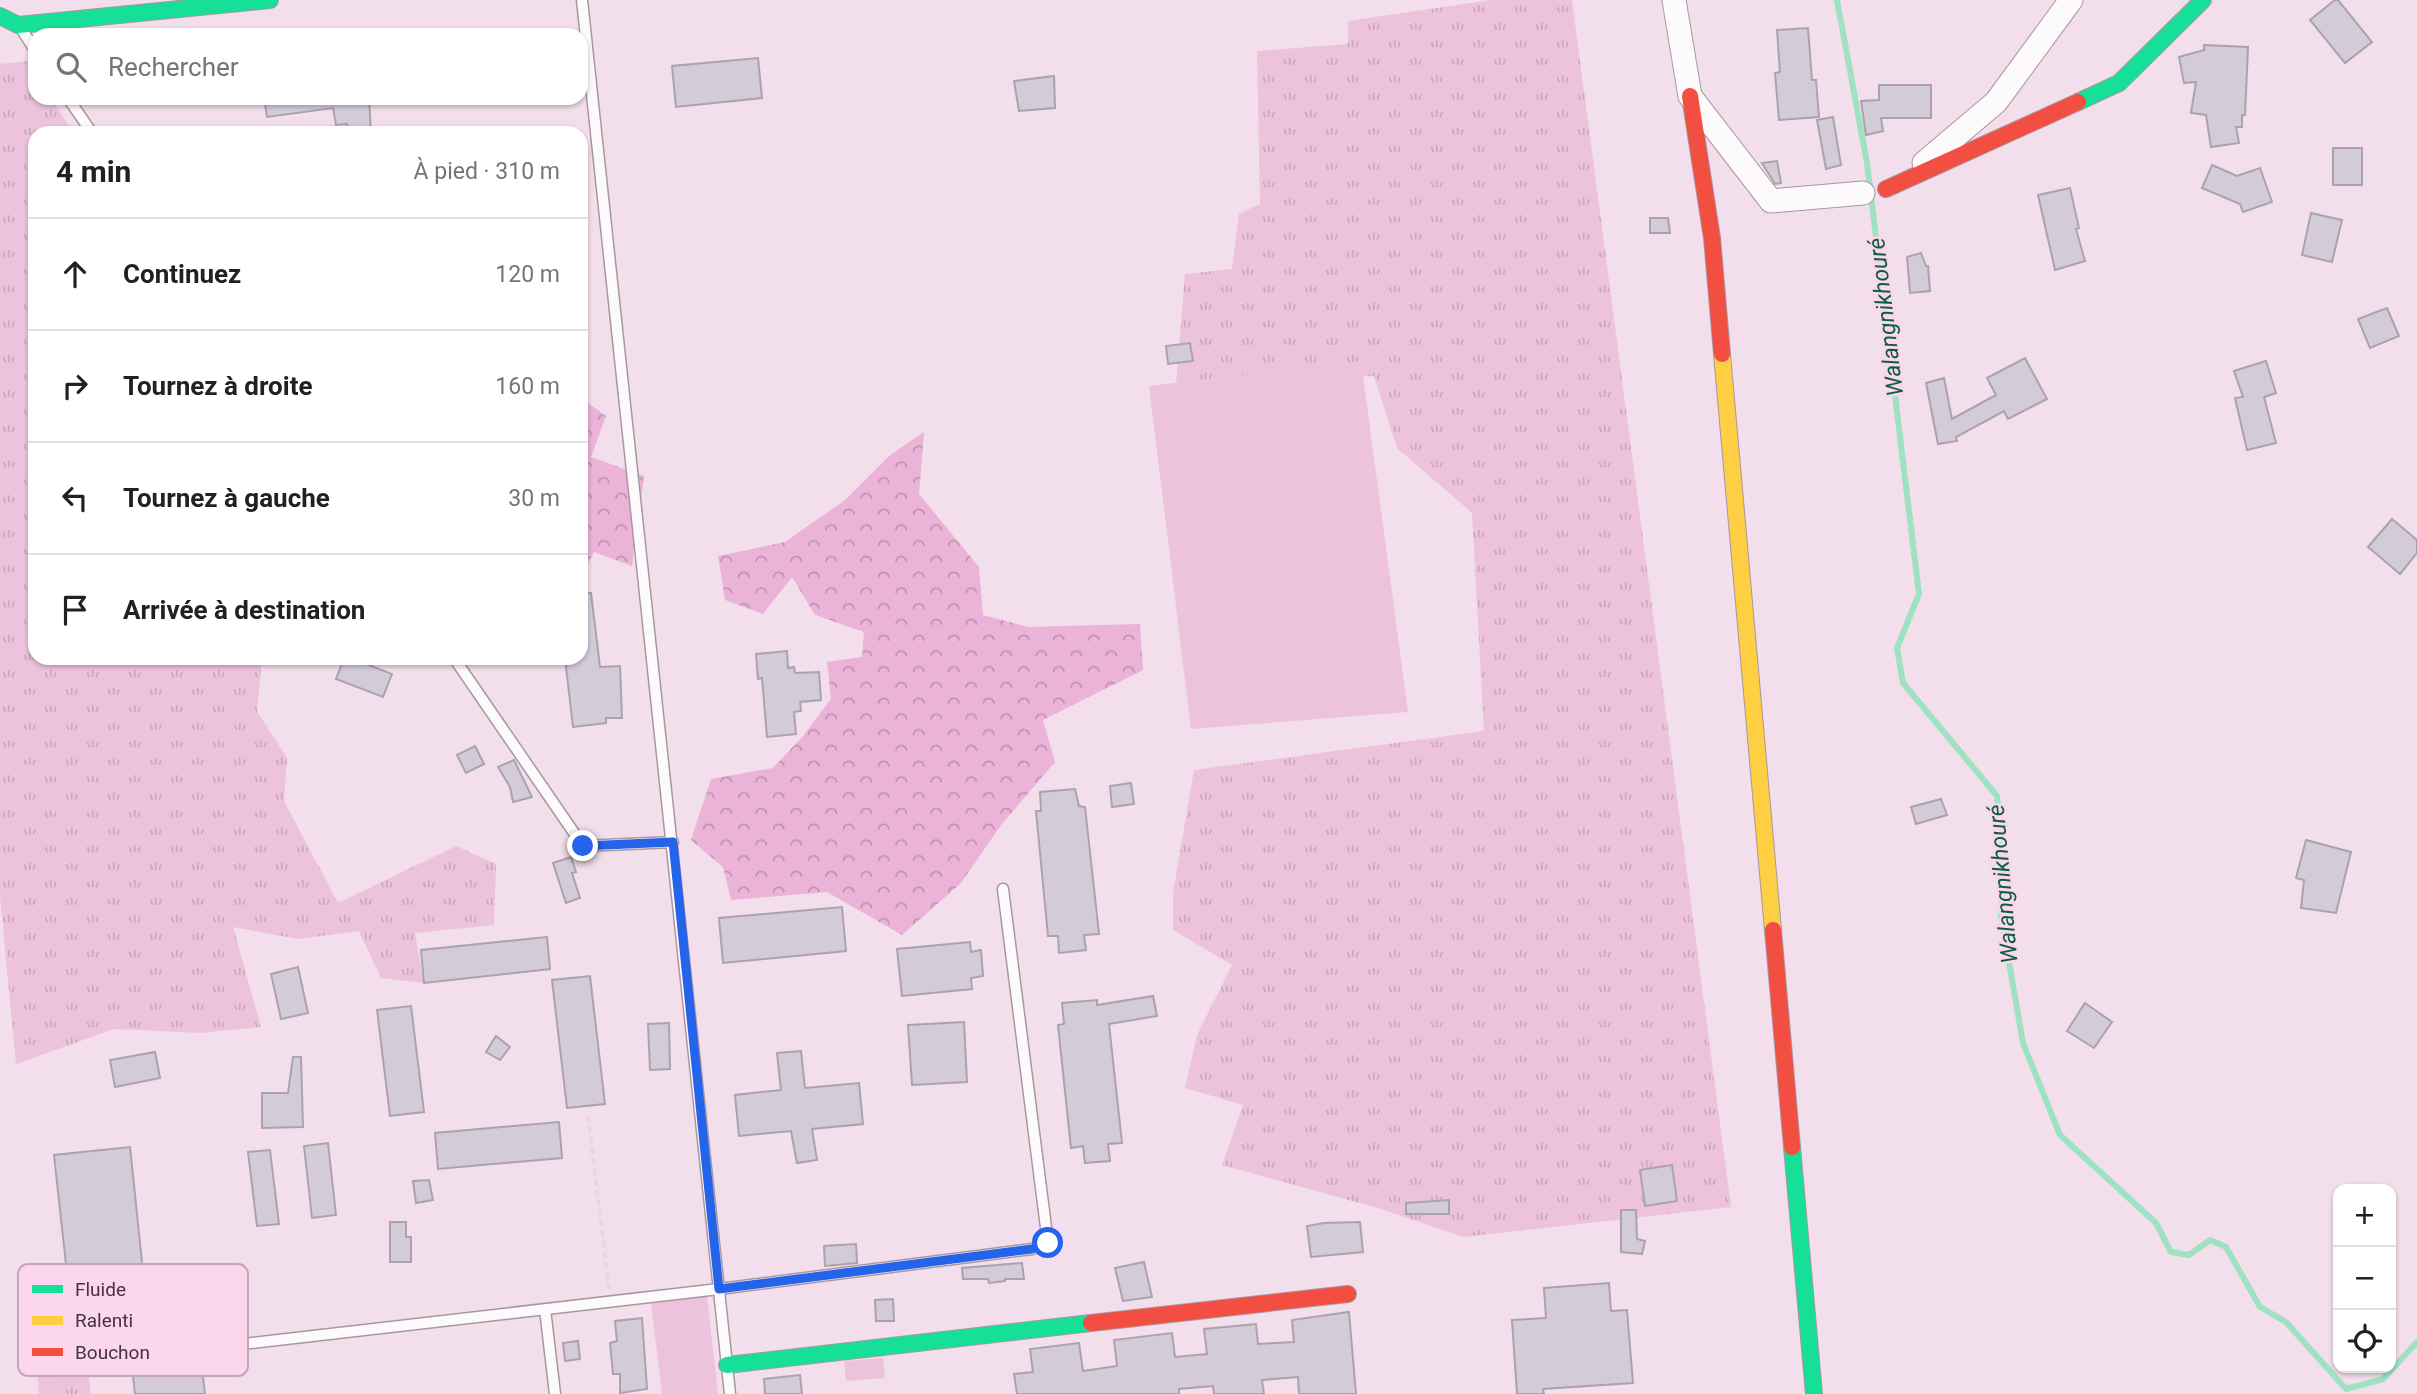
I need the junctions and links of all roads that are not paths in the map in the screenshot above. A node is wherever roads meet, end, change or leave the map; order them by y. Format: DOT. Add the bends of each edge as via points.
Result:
graph roads {
  1 [pos="1,0"];
  2 [pos="270,0"];
  3 [pos="582,0"];
  4 [pos="1674,0"];
  5 [pos="2071,0"];
  6 [pos="2203,0"];
  7 [pos="9,21"];
  8 [pos="585,28"];
  9 [pos="28,42"];
  10 [pos="588,56"];
  11 [pos="1690,96"];
  12 [pos="73,105"];
  13 [pos="87,126"];
  14 [pos="1886,189"];
  15 [pos="1863,193"];
  16 [pos="459,665"];
  17 [pos="673,842"];
  18 [pos="1003,889"];
  19 [pos="719,1289"];
  20 [pos="1349,1294"];
  21 [pos="545,1309"];
  22 [pos="248,1343"];
  23 [pos="727,1365"];
  24 [pos="555,1394"];
  25 [pos="730,1394"];
  26 [pos="1814,1394"];
  1 -- 7 [label="street"];
  2 -- 7 [label="street"];
  3 -- 8 [label="lane"];
  4 -- 11 [label="street"];
  5 -- 14 [label="street" via="1996,102"];
  6 -- 14 [label="street" via="2119,83"];
  7 -- 9 [label="lane"];
  10 -- 17 [label="lane"];
  11 -- 15 [label="street" via="1770,201"];
  11 -- 26 [label="street" via="1712,238"];
  12 -- 13 [label="lane"];
  16 -- 17 [label="lane" via="583,846"];
  17 -- 19 [label="lane"];
  18 -- 19 [label="lane" via="1048,1243 1032,1249"];
  19 -- 21 [label="lane"];
  19 -- 23 [label="lane"];
  20 -- 23 [label="street"];
  21 -- 22 [label="lane"];
  21 -- 24 [label="lane"];
  23 -- 25 [label="lane"];
}
